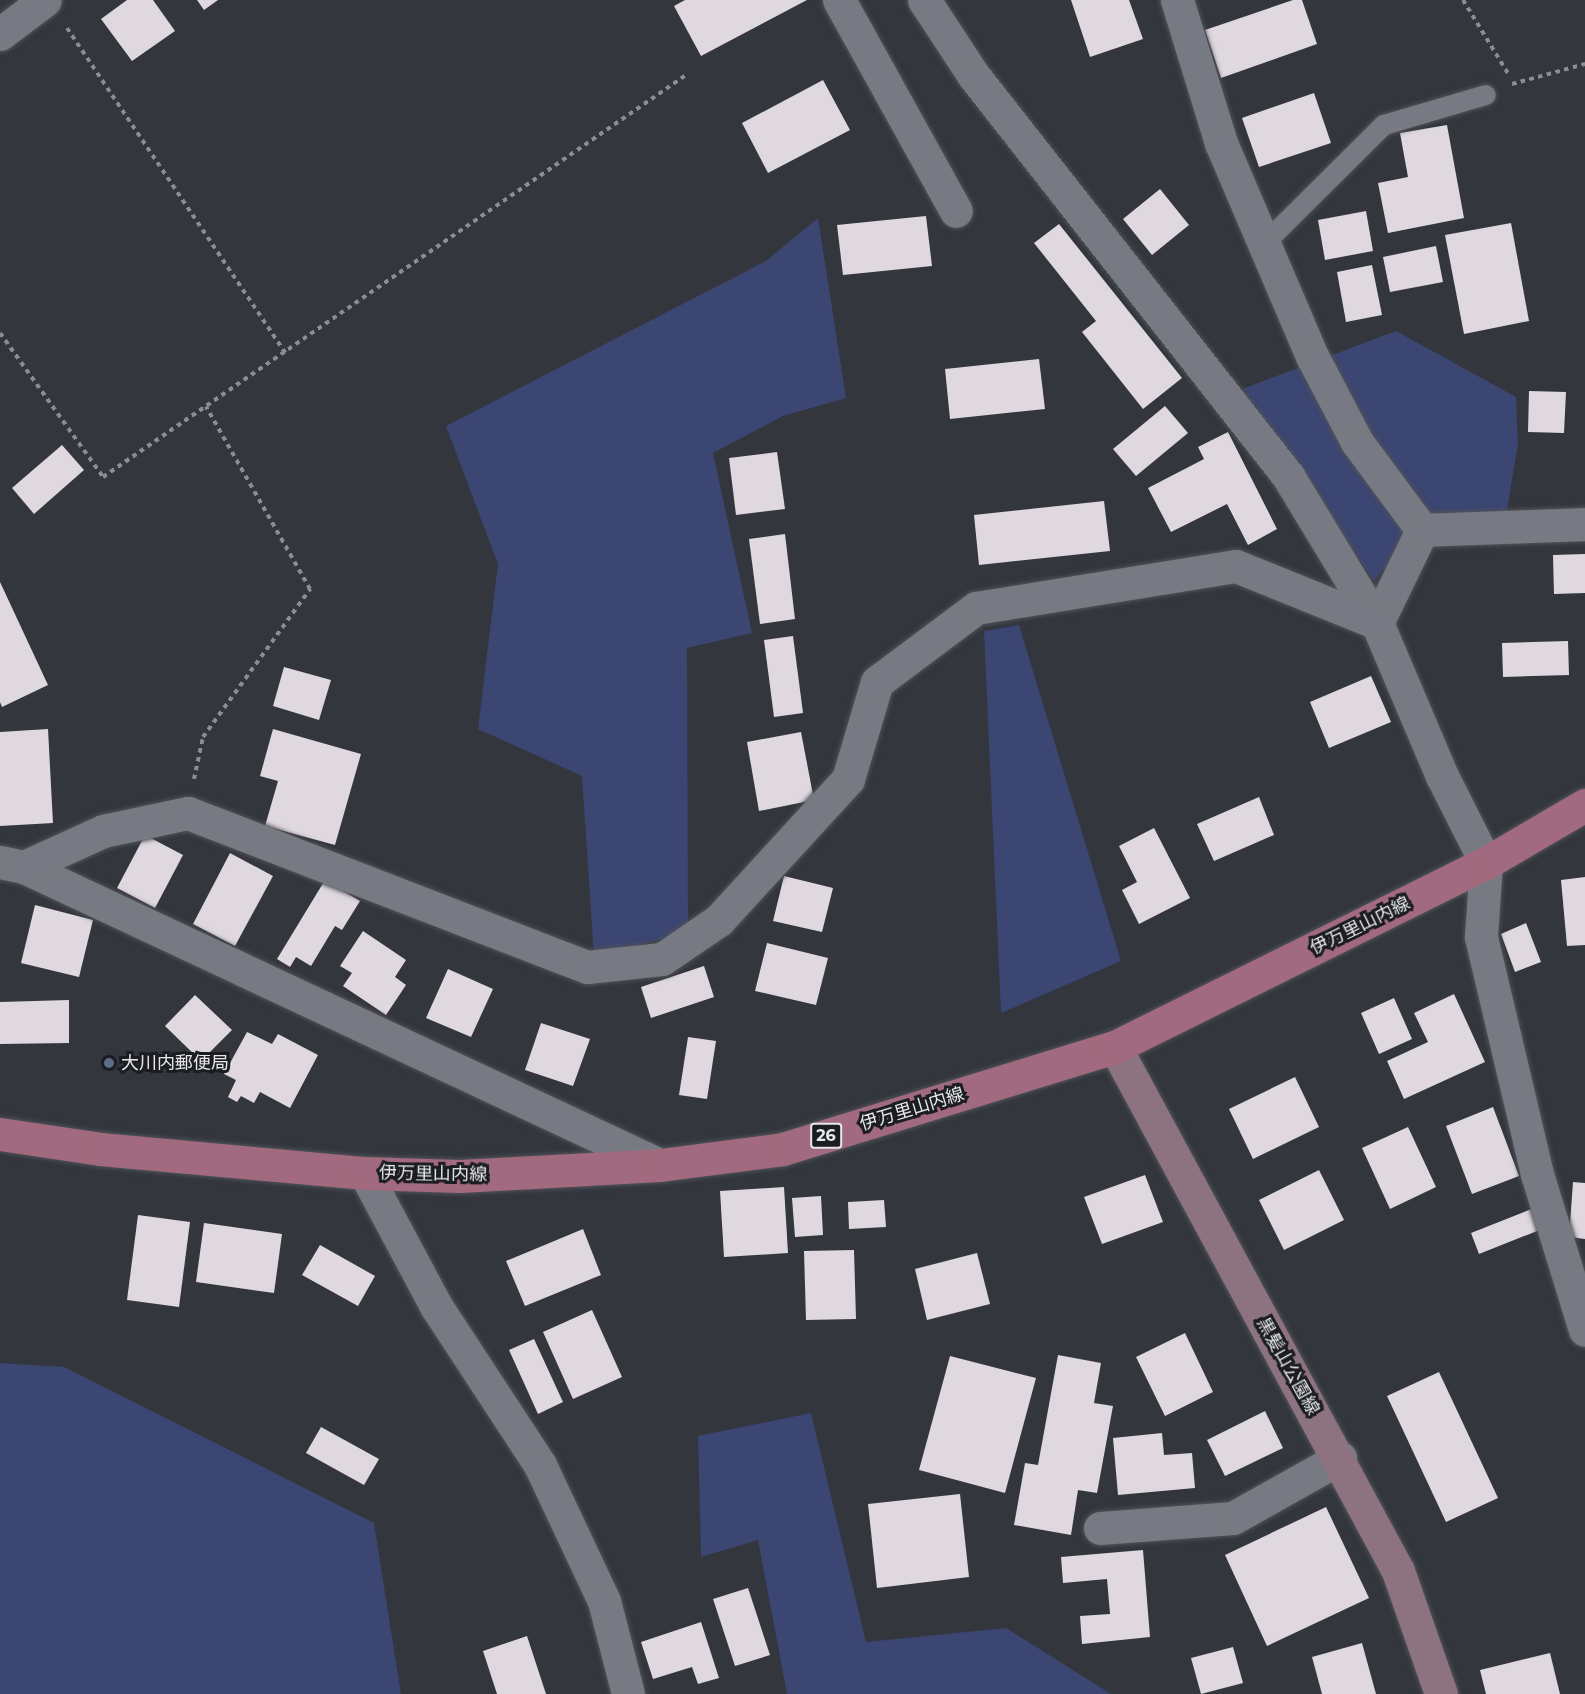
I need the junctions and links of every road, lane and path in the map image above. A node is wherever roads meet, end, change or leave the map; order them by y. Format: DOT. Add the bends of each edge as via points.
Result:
graph roads {
  1 [pos="839,0"];
  2 [pos="924,0"];
  3 [pos="1177,0"];
  4 [pos="1463,0"];
  5 [pos="53,10"];
  6 [pos="0,33"];
  7 [pos="1585,64"];
  8 [pos="686,75"];
  9 [pos="1514,84"];
  10 [pos="1486,95"];
  11 [pos="956,211"];
  12 [pos="1264,244"];
  13 [pos="0,333"];
  14 [pos="285,352"];
  15 [pos="206,407"];
  16 [pos="1585,524"];
  17 [pos="1422,530"];
  18 [pos="1377,623"];
  19 [pos="1585,805"];
  20 [pos="188,813"];
  21 [pos="1486,863"];
  22 [pos="12,865"];
  23 [pos="1115,1047"];
  24 [pos="0,1134"];
  25 [pos="660,1166"];
  26 [pos="365,1173"];
  27 [pos="1585,1330"];
  28 [pos="1340,1458"];
  29 [pos="1100,1528"];
  30 [pos="628,1694"];
  31 [pos="1441,1694"];
  1 -- 11 [label="street"];
  2 -- 18 [label="street" via="974,76 1288,476"];
  3 -- 12 [label="street" via="1221,143"];
  4 -- 9 [label="path"];
  5 -- 6 [label="street"];
  5 -- 14 [label="path"];
  7 -- 9 [label="path"];
  8 -- 14 [label="path"];
  9 -- 10 [label="path"];
  10 -- 12 [label="lane" via="1384,125"];
  12 -- 17 [label="street" via="1312,356 1357,442"];
  13 -- 15 [label="path" via="103,477"];
  14 -- 15 [label="path"];
  15 -- 20 [label="path" via="310,589 204,737"];
  16 -- 17 [label="street"];
  17 -- 18 [label="street"];
  18 -- 20 [label="street" via="1236,566 976,608 876,681 848,779 719,920 662,959 587,966"];
  18 -- 21 [label="street" via="1442,776"];
  19 -- 21 [label="main road, 伊万里山内線 / 26"];
  20 -- 22 [label="street" via="103,831"];
  21 -- 23 [label="main road, 伊万里山内線 / 26"];
  21 -- 27 [label="street" via="1481,937 1538,1174"];
  22 -- 25 [label="street"];
  23 -- 25 [label="main road, 伊万里山内線 / 26" via="783,1149"];
  23 -- 28 [label="main road, 黒髪山公園線"];
  24 -- 26 [label="main road, 伊万里山内線 / 26" via="100,1149"];
  25 -- 26 [label="main road, 伊万里山内線 / 26" via="459,1176"];
  26 -- 30 [label="street" via="436,1306 540,1465 604,1601"];
  28 -- 29 [label="street" via="1233,1518"];
  28 -- 31 [label="main road, 黒髪山公園線" via="1398,1571"];
}
